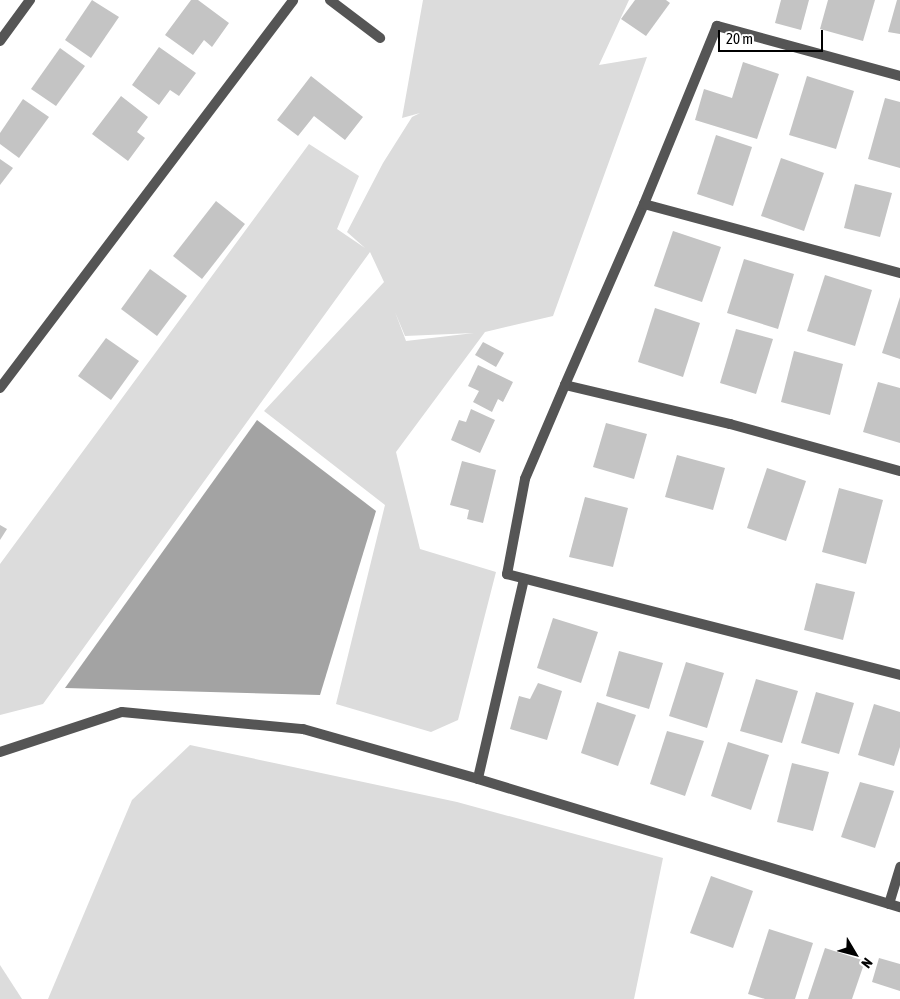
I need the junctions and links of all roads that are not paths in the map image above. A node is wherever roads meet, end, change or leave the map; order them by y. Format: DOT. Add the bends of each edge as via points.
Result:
graph roads {
  1 [pos="30,0"];
  2 [pos="293,0"];
  3 [pos="330,0"];
  4 [pos="380,38"];
  5 [pos="0,41"];
  6 [pos="900,76"];
  7 [pos="644,204"];
  8 [pos="900,273"];
  9 [pos="565,385"];
  10 [pos="0,388"];
  11 [pos="900,471"];
  12 [pos="524,579"];
  13 [pos="900,675"];
  14 [pos="0,752"];
  15 [pos="478,779"];
  16 [pos="900,866"];
  17 [pos="889,904"];
  18 [pos="900,907"];
  1 -- 5 [label="street"];
  2 -- 10 [label="street"];
  3 -- 4 [label="street"];
  6 -- 7 [label="street" via="717,26"];
  7 -- 8 [label="street"];
  7 -- 9 [label="street"];
  9 -- 11 [label="street" via="730,424"];
  9 -- 12 [label="street" via="525,479 507,574"];
  12 -- 13 [label="street"];
  12 -- 15 [label="street"];
  14 -- 15 [label="street" via="122,712 303,729"];
  15 -- 17 [label="street"];
  16 -- 17 [label="street"];
  17 -- 18 [label="street"];
}
